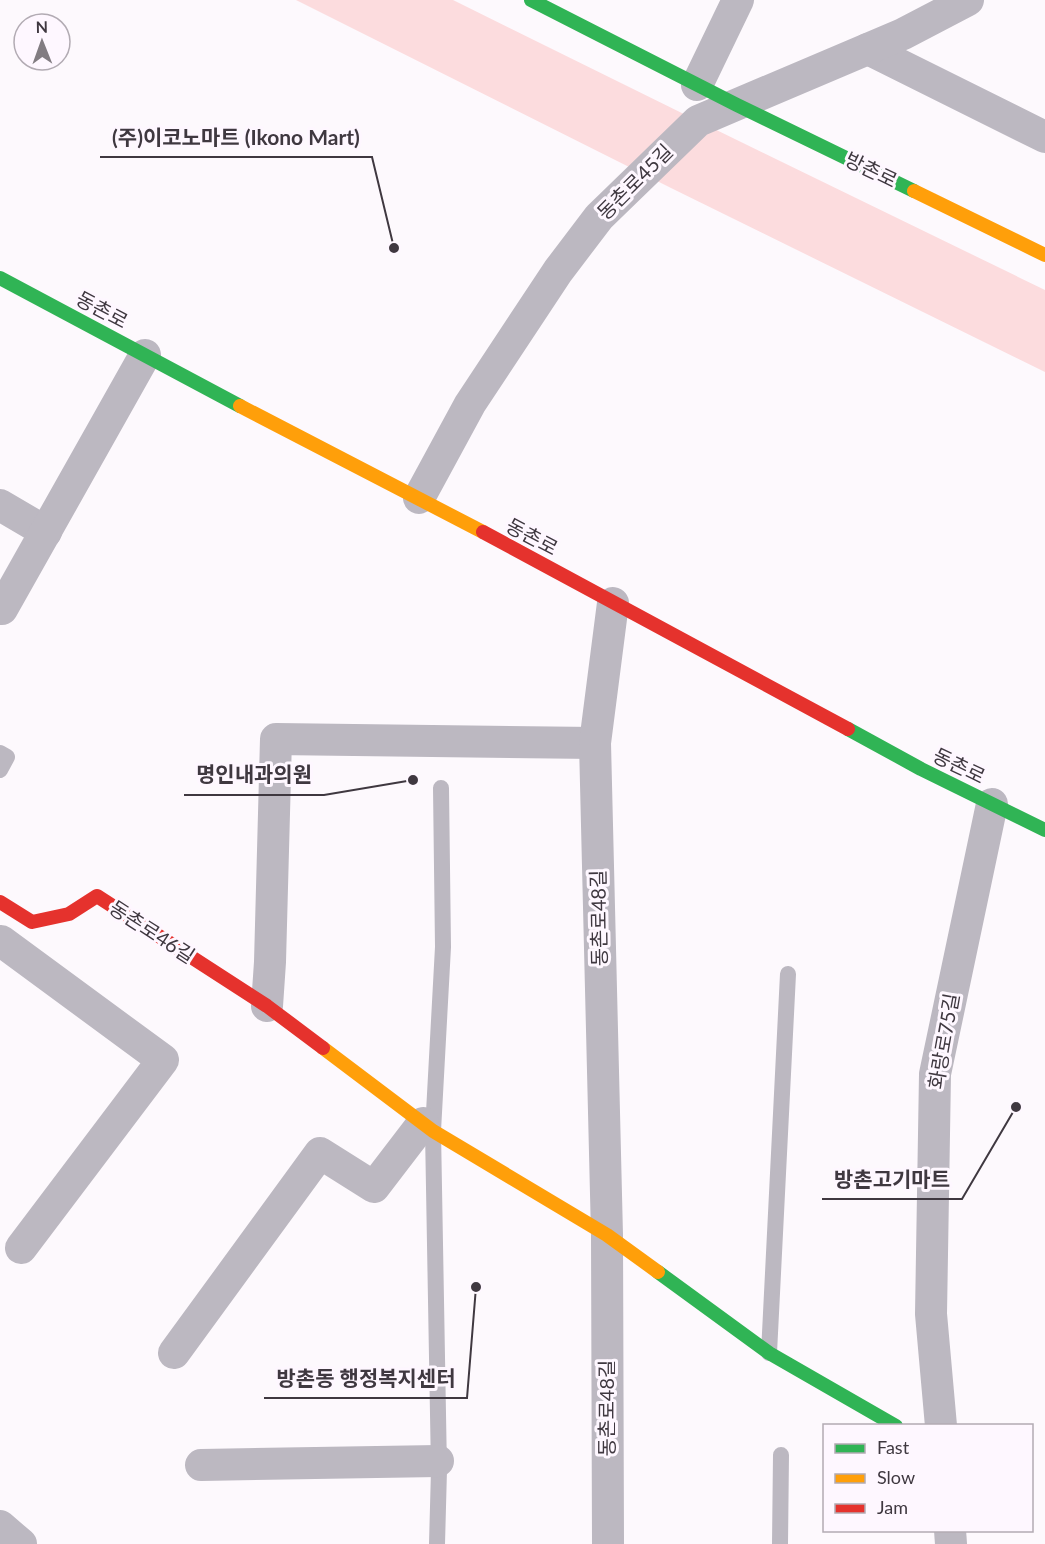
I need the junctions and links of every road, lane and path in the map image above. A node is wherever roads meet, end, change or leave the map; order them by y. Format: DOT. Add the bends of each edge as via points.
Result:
graph roads {
  1 [pos="531,0"];
  2 [pos="738,0"];
  3 [pos="968,0"];
  4 [pos="868,49"];
  5 [pos="697,85"];
  6 [pos="736,105"];
  7 [pos="1045,137"];
  8 [pos="1045,255"];
  9 [pos="0,278"];
  10 [pos="145,355"];
  11 [pos="419,498"];
  12 [pos="0,505"];
  13 [pos="46,532"];
  14 [pos="613,603"];
  15 [pos="0,607"];
  16 [pos="595,743"];
  17 [pos="0,753"];
  18 [pos="0,770"];
  19 [pos="441,788"];
  20 [pos="992,804"];
  21 [pos="1045,830"];
  22 [pos="10,909"];
  23 [pos="1,942"];
  24 [pos="788,974"];
  25 [pos="267,1006"];
  26 [pos="428,1127"];
  27 [pos="607,1235"];
  28 [pos="21,1248"];
  29 [pos="174,1353"];
  30 [pos="769,1353"];
  31 [pos="894,1424"];
  32 [pos="941,1424"];
  33 [pos="781,1455"];
  34 [pos="201,1465"];
  35 [pos="439,1466"];
  36 [pos="0,1526"];
  37 [pos="21,1544"];
  38 [pos="437,1544"];
  39 [pos="608,1544"];
  40 [pos="780,1544"];
  1 -- 5 [label="street, 방촌로"];
  2 -- 5 [label="street"];
  3 -- 4 [label="street, 동촌로45길"];
  4 -- 6 [label="street, 동촌로45길"];
  4 -- 7 [label="street"];
  5 -- 6 [label="street, 방촌로"];
  6 -- 8 [label="street, 방촌로"];
  6 -- 11 [label="street, 동촌로45길" via="698,121 599,217 558,271 470,404"];
  9 -- 10 [label="street, 동촌로"];
  10 -- 11 [label="street, 동촌로"];
  10 -- 13 [label="street"];
  11 -- 14 [label="street, 동촌로"];
  12 -- 13 [label="street"];
  13 -- 15 [label="street"];
  14 -- 16 [label="street, 동촌로48길"];
  14 -- 20 [label="street, 동촌로"];
  16 -- 25 [label="street" via="276,739"];
  16 -- 27 [label="street, 동촌로48길"];
  17 -- 18 [label="lane" via="7,757"];
  19 -- 26 [label="lane" via="444,947"];
  20 -- 21 [label="street, 동촌로"];
  20 -- 32 [label="street, 화랑로75길" via="935,1074 931,1314"];
  22 -- 23 [label="street"];
  22 -- 25 [label="street, 동촌로46길" via="32,922 69,914 97,896"];
  23 -- 28 [label="street" via="163,1060"];
  24 -- 30 [label="lane"];
  25 -- 26 [label="street"];
  26 -- 27 [label="street"];
  26 -- 29 [label="street" via="374,1187 320,1153"];
  26 -- 35 [label="lane"];
  27 -- 30 [label="street"];
  27 -- 39 [label="street, 동촌로48길"];
  30 -- 31 [label="street"];
  33 -- 40 [label="lane"];
  34 -- 35 [label="street"];
  35 -- 38 [label="lane"];
  36 -- 37 [label="street"];
}
